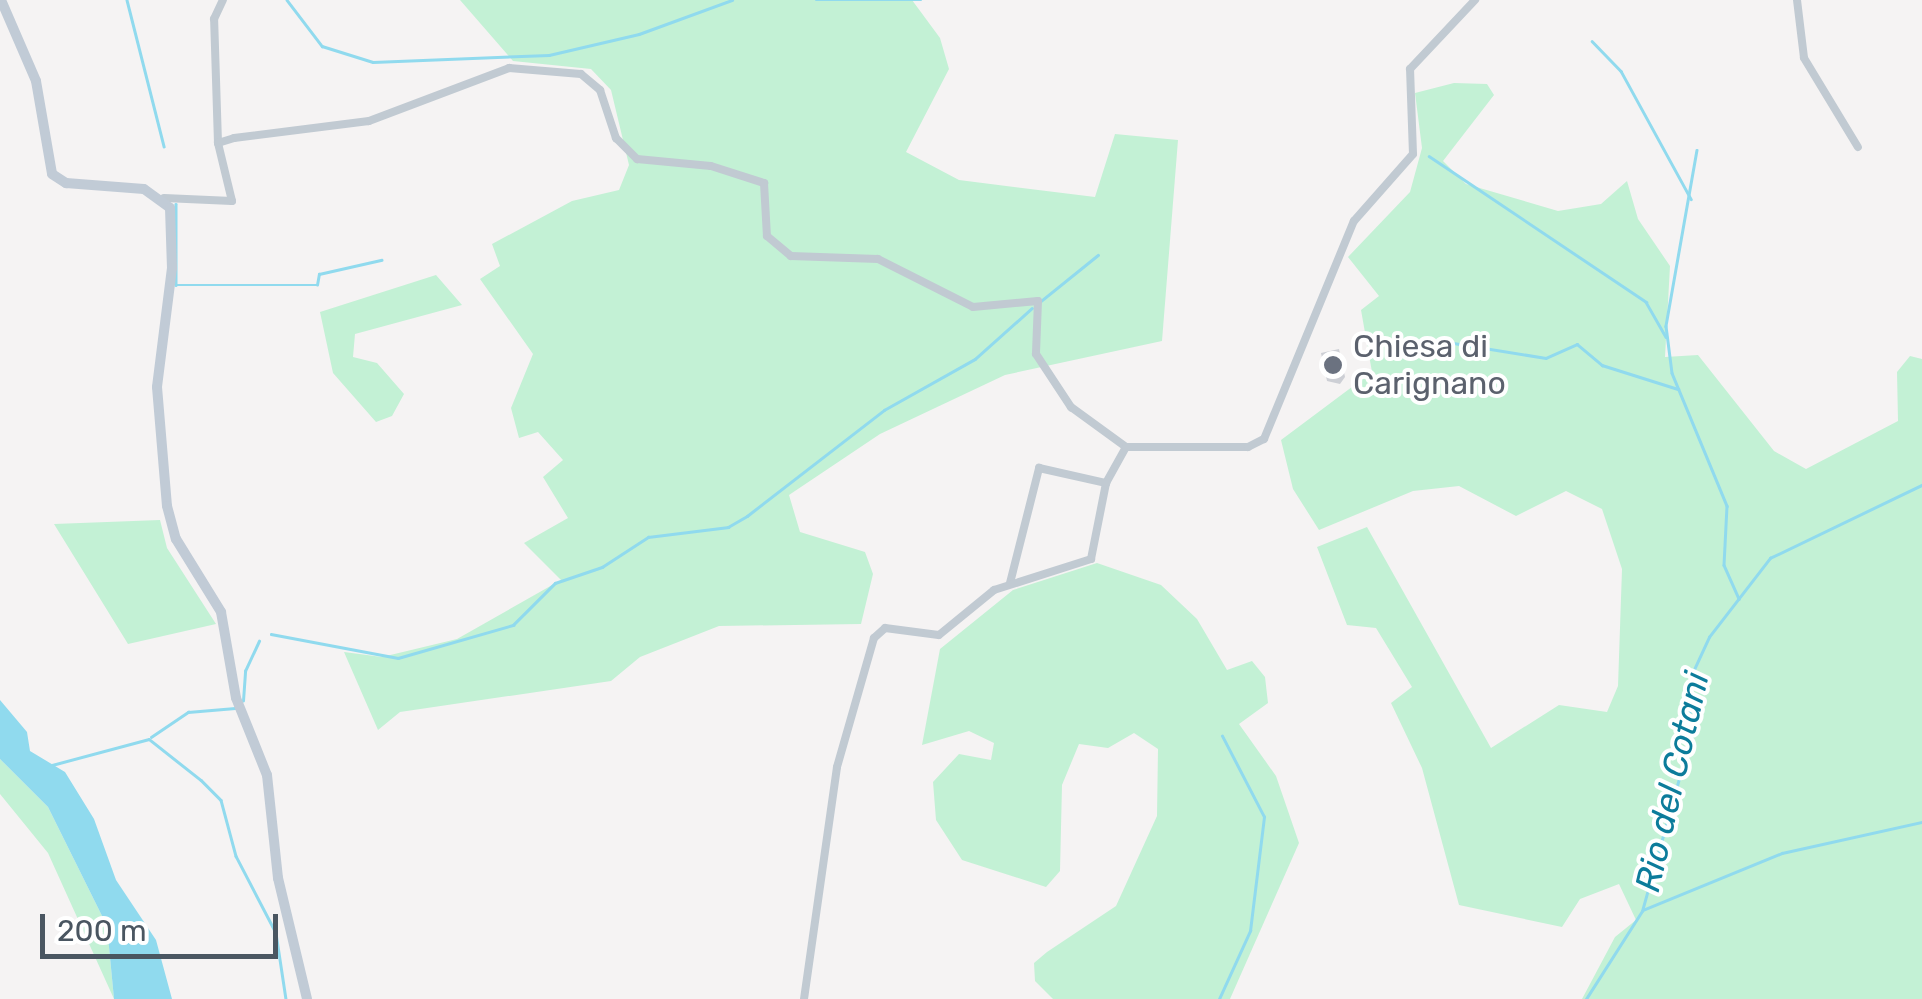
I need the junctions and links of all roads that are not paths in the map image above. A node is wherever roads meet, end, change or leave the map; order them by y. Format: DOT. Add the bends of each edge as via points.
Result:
graph roads {
  1 [pos="1,0"];
  2 [pos="223,0"];
  3 [pos="1474,0"];
  4 [pos="1797,0"];
  5 [pos="218,143"];
  6 [pos="1858,148"];
  7 [pos="164,198"];
  8 [pos="1126,447"];
  9 [pos="1106,483"];
  10 [pos="1010,583"];
  11 [pos="307,999"];
  12 [pos="804,999"];
  1 -- 7 [label="street" via="36,81 52,174"];
  2 -- 5 [label="street" via="214,19"];
  3 -- 8 [label="street" via="1410,69 1413,154 1354,221 1264,439 1212,450"];
  4 -- 6 [label="street" via="1804,58"];
  5 -- 7 [label="street" via="232,202"];
  5 -- 8 [label="street" via="369,122 509,68 581,74 600,90 616,138 637,159 711,166 764,184 767,236 791,256 878,259 973,307 1038,301 1036,354 1071,408"];
  7 -- 11 [label="street" via="173,249 157,387 167,506 176,539 224,622 236,698 266,776 278,878"];
  8 -- 9 [label="street"];
  9 -- 10 [label="street" via="1091,559"];
  9 -- 10 [label="street" via="1040,468"];
  10 -- 12 [label="street" via="939,636 885,628 874,638 838,767"];
}
